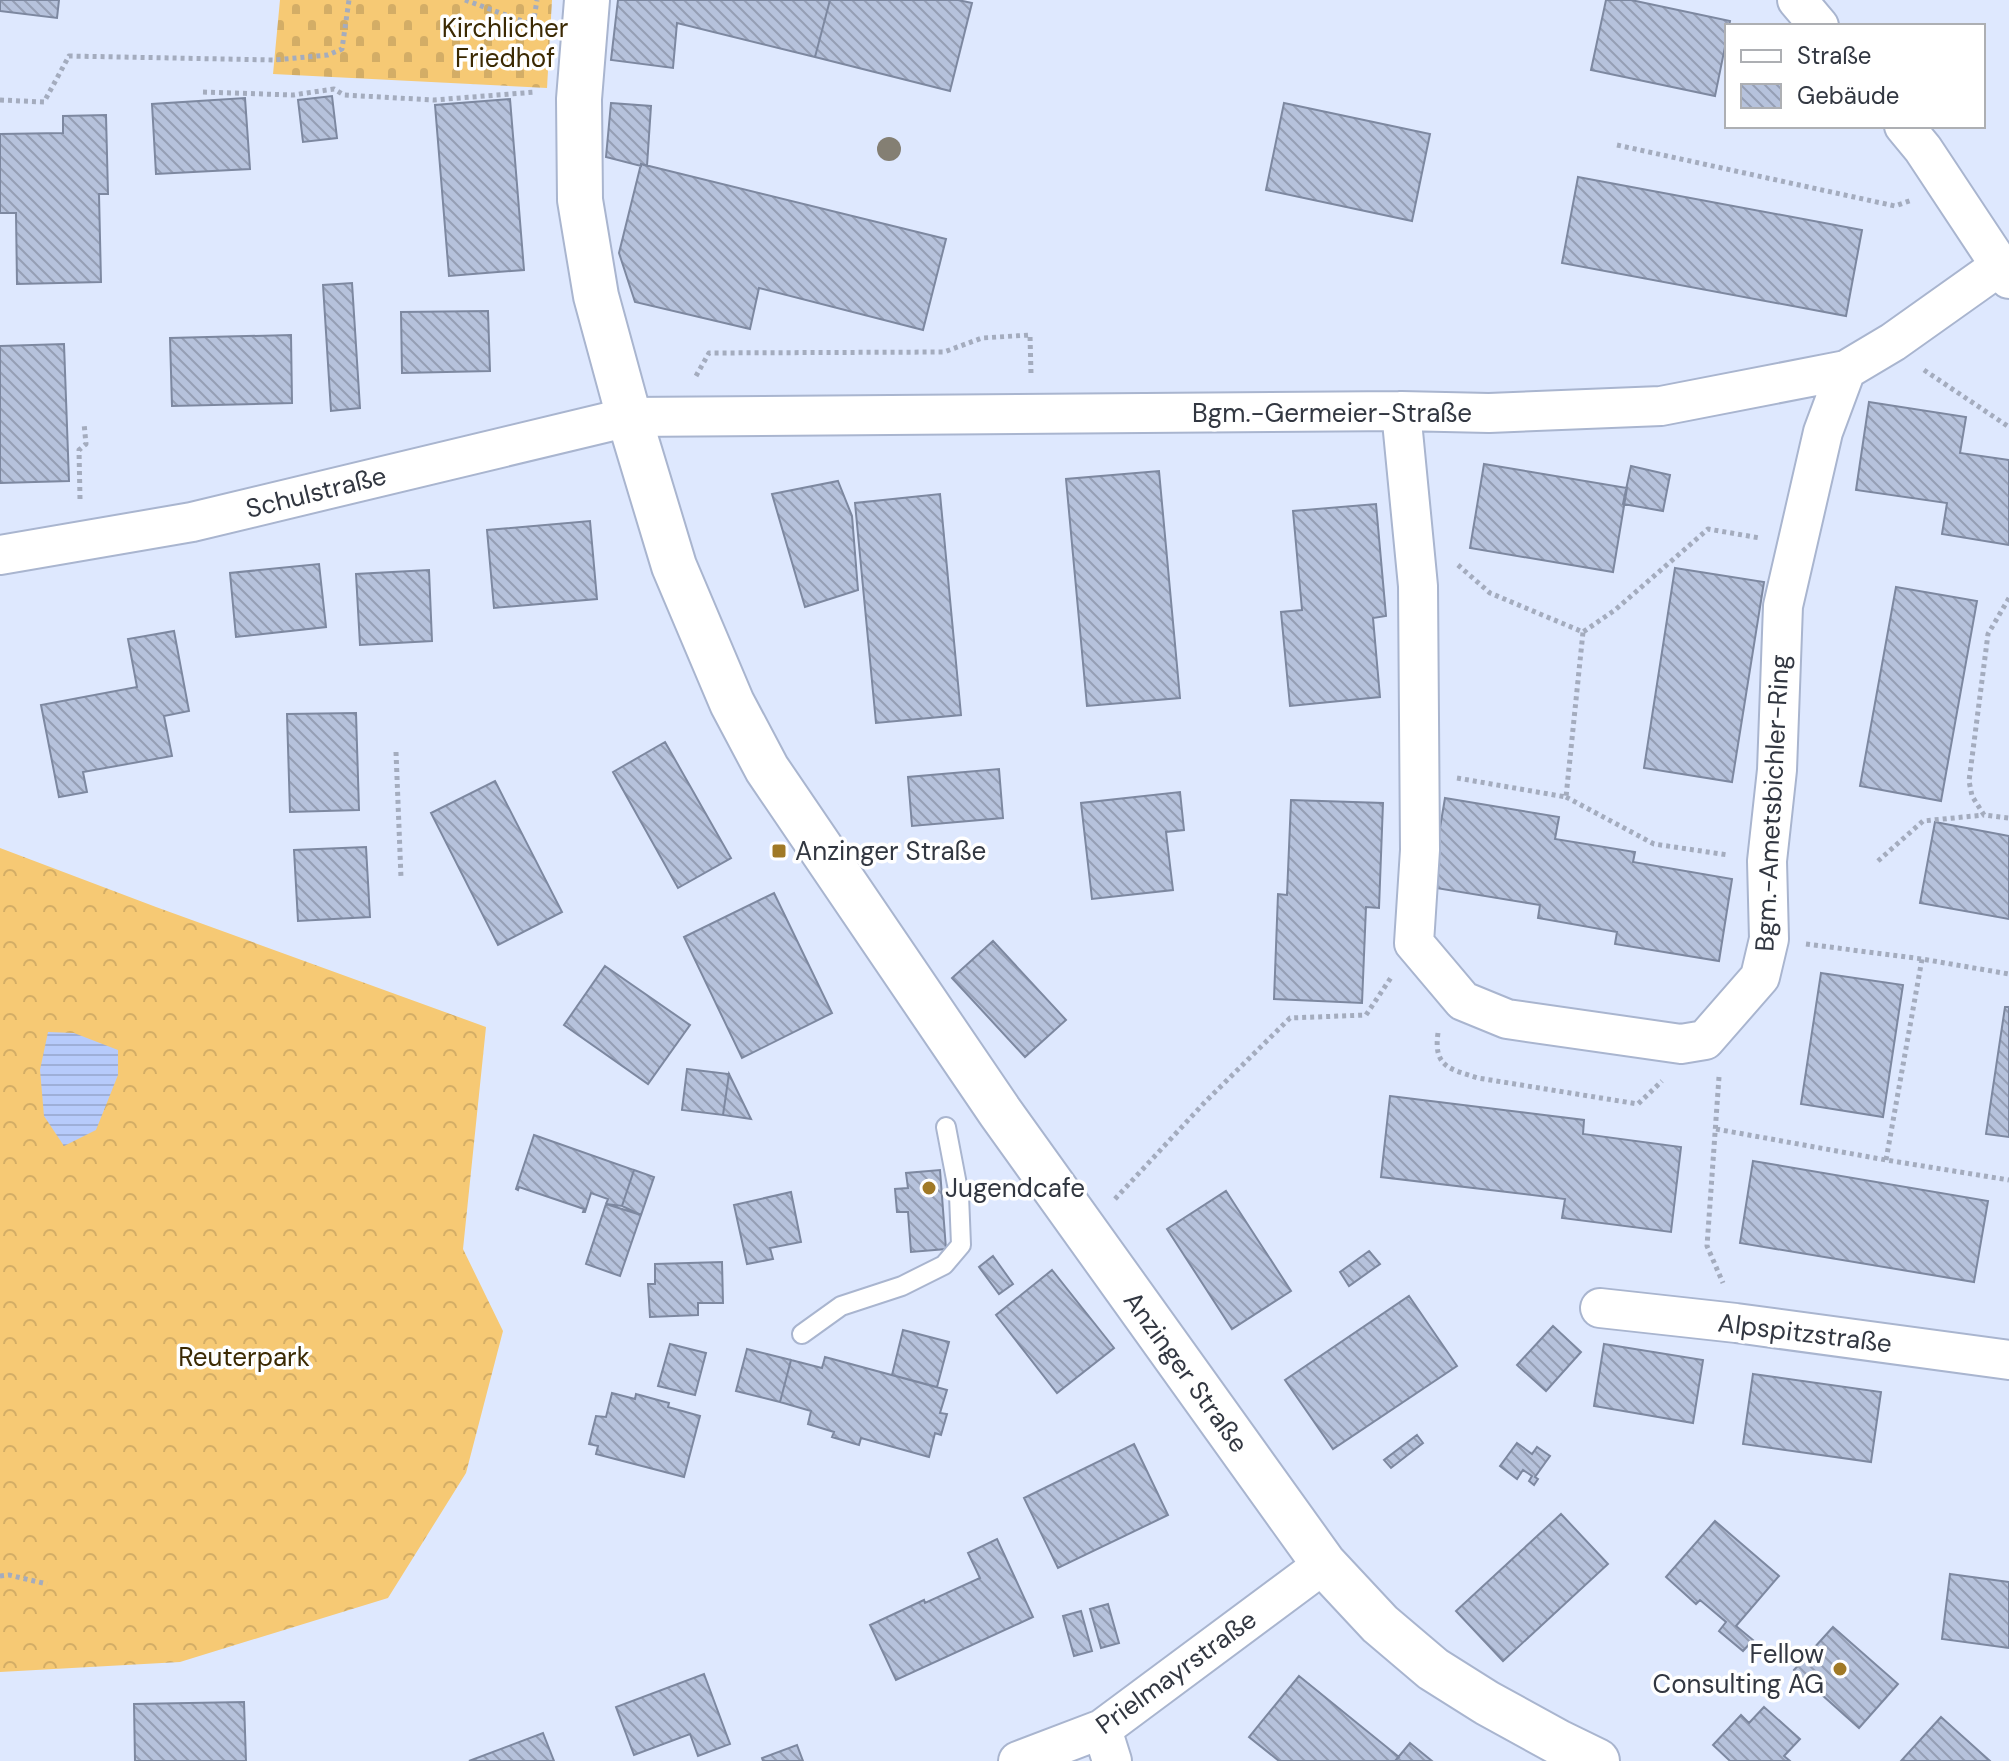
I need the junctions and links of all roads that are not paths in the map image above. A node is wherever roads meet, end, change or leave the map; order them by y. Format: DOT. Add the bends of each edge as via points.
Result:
graph roads {
  1 [pos="1797,0"];
  2 [pos="585,18"];
  3 [pos="1817,24"];
  4 [pos="1906,128"];
  5 [pos="2005,272"];
  6 [pos="1846,370"];
  7 [pos="1401,411"];
  8 [pos="629,417"];
  9 [pos="0,555"];
  10 [pos="946,1127"];
  11 [pos="1600,1308"];
  12 [pos="802,1334"];
  13 [pos="2009,1360"];
  14 [pos="1324,1564"];
  15 [pos="1107,1745"];
  16 [pos="1018,1761"];
  17 [pos="1597,1761"];
  1 -- 3 [label="street"];
  2 -- 8 [label="street, Anzinger Straße" via="580,200 596,296"];
  4 -- 5 [label="street"];
  5 -- 6 [label="street, Bgm.-Germeier-Straße"];
  6 -- 7 [label="street, Bgm.-Germeier-Straße" via="1661,406"];
  6 -- 7 [label="street, Bgm.-Ametsbichler-Ring" via="1823,432 1783,606 1777,770 1767,861 1769,939 1760,977 1705,1040 1681,1044 1507,1019 1463,1001 1414,943 1420,850 1418,586"];
  7 -- 8 [label="street, Bgm.-Germeier-Straße"];
  8 -- 9 [label="street, Schulstraße" via="192,522"];
  8 -- 14 [label="street, Anzinger Straße" via="674,566 732,703 767,769 1000,1112"];
  10 -- 12 [label="lane" via="959,1195 961,1245 944,1265 841,1306"];
  11 -- 13 [label="street, Alpspitzstraße"];
  14 -- 15 [label="street, Prielmayrstraße"];
  14 -- 17 [label="street, Anzinger Straße" via="1380,1624 1433,1669"];
  15 -- 16 [label="street, Prielmayrstraße"];
}
